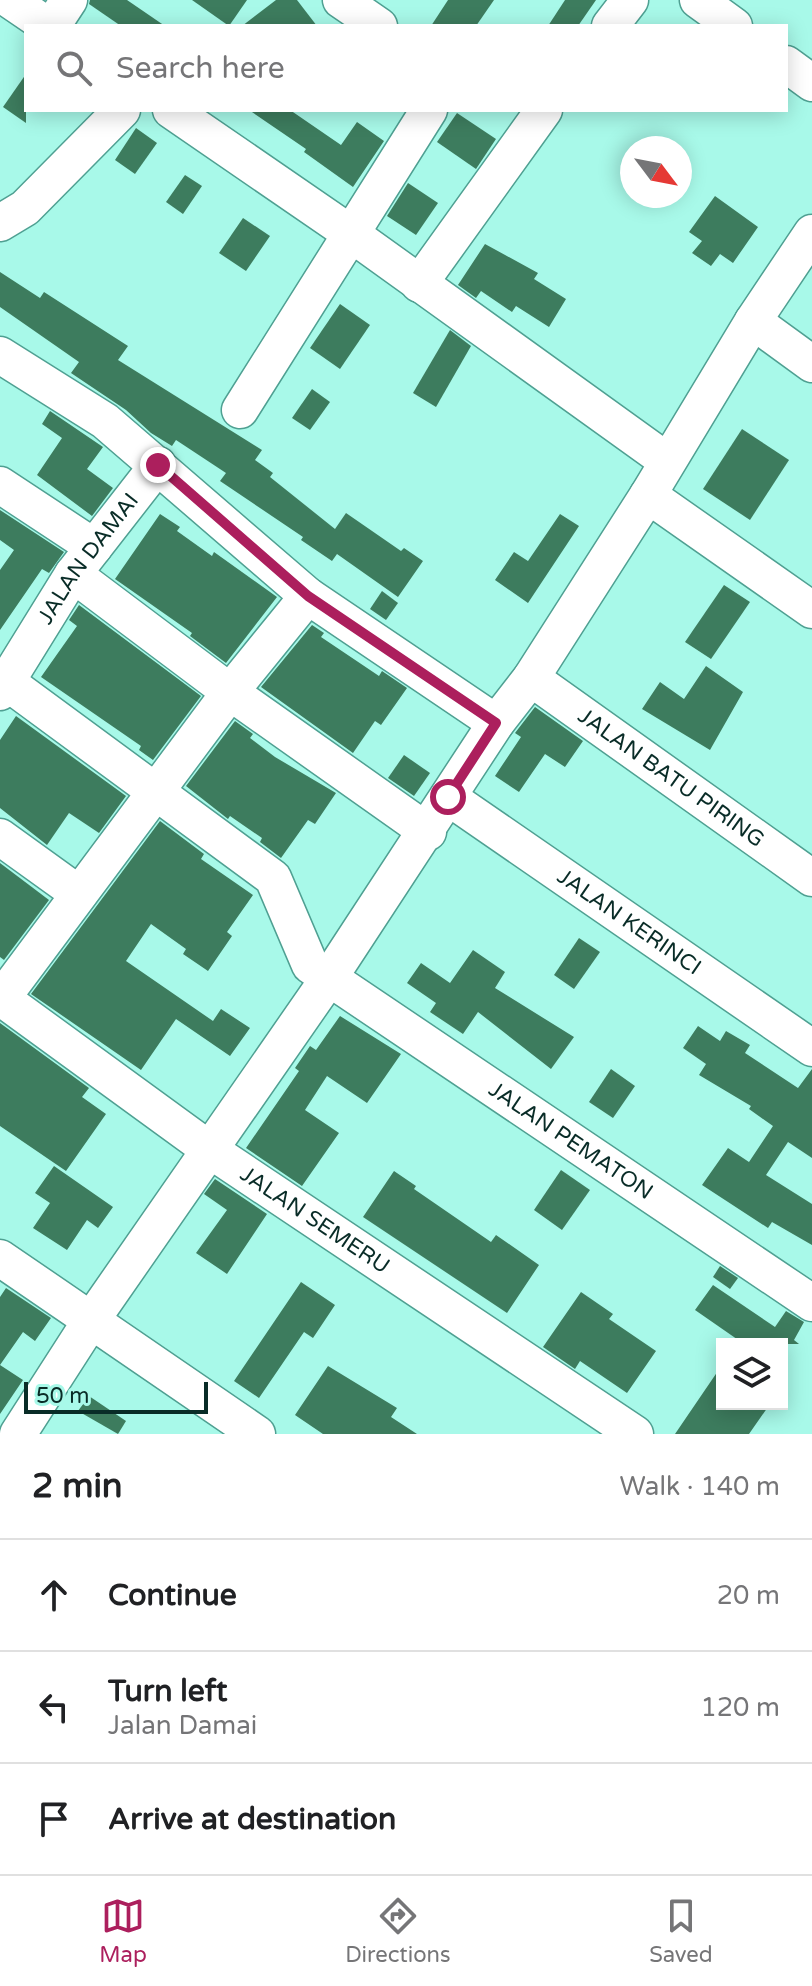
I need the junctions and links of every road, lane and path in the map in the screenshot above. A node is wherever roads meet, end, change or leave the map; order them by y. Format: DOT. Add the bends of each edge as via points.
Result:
graph roads {
  1 [pos="10,0"];
  2 [pos="69,0"];
  3 [pos="341,0"];
  4 [pos="630,0"];
  5 [pos="698,0"];
  6 [pos="47,24"];
  7 [pos="51,24"];
  8 [pos="376,24"];
  9 [pos="612,24"];
  10 [pos="731,24"];
  11 [pos="788,65"];
  12 [pos="812,83"];
  13 [pos="120,112"];
  14 [pos="174,112"];
  15 [pos="428,112"];
  16 [pos="528,115"];
  17 [pos="0,223"];
  18 [pos="350,233"];
  19 [pos="812,233"];
  20 [pos="419,284"];
  21 [pos="753,321"];
  22 [pos="0,355"];
  23 [pos="812,364"];
  24 [pos="240,410"];
  25 [pos="667,461"];
  26 [pos="158,465"];
  27 [pos="0,485"];
  28 [pos="648,495"];
  29 [pos="83,560"];
  30 [pos="308,596"];
  31 [pos="812,610"];
  32 [pos="531,678"];
  33 [pos="4,687"];
  34 [pos="230,692"];
  35 [pos="496,723"];
  36 [pos="156,793"];
  37 [pos="448,797"];
  38 [pos="428,832"];
  39 [pos="0,837"];
  40 [pos="812,878"];
  41 [pos="79,894"];
  42 [pos="329,978"];
  43 [pos="1,998"];
  44 [pos="812,1048"];
  45 [pos="210,1150"];
  46 [pos="0,1258"];
  47 [pos="812,1303"];
  48 [pos="90,1322"];
  49 [pos="18,1434"];
  50 [pos="257,1434"];
  51 [pos="635,1434"];
  1 -- 6 [label="street"];
  2 -- 7 [label="street"];
  3 -- 8 [label="street"];
  4 -- 9 [label="street"];
  5 -- 10 [label="street"];
  11 -- 12 [label="street"];
  13 -- 17 [label="street" via="25,208"];
  14 -- 18 [label="street"];
  15 -- 18 [label="street"];
  16 -- 20 [label="street"];
  18 -- 20 [label="street"];
  18 -- 24 [label="street"];
  19 -- 21 [label="street"];
  20 -- 25 [label="street"];
  21 -- 23 [label="street"];
  21 -- 25 [label="street"];
  22 -- 26 [label="street" via="105,421"];
  25 -- 28 [label="street"];
  26 -- 29 [label="street, JALAN DAMAI"];
  26 -- 30 [label="street"];
  27 -- 29 [label="street"];
  28 -- 31 [label="street"];
  28 -- 32 [label="street"];
  29 -- 33 [label="street, JALAN DAMAI"];
  29 -- 34 [label="street"];
  30 -- 34 [label="street"];
  30 -- 35 [label="street"];
  32 -- 35 [label="street"];
  32 -- 40 [label="street, JALAN BATU PIRING"];
  33 -- 36 [label="street, JALAN PEMATON"];
  34 -- 36 [label="street"];
  34 -- 38 [label="street"];
  35 -- 37 [label="street"];
  36 -- 41 [label="street"];
  36 -- 42 [label="street, JALAN PEMATON" via="273,878 302,953"];
  37 -- 38 [label="street"];
  37 -- 44 [label="street, JALAN KERINCI"];
  38 -- 42 [label="street"];
  39 -- 41 [label="street"];
  41 -- 43 [label="street"];
  42 -- 45 [label="street"];
  42 -- 47 [label="street, JALAN PEMATON"];
  43 -- 45 [label="street, JALAN SEMERU"];
  45 -- 48 [label="street"];
  45 -- 51 [label="street, JALAN SEMERU"];
  46 -- 48 [label="street"];
  48 -- 49 [label="street"];
  48 -- 50 [label="street"];
}
